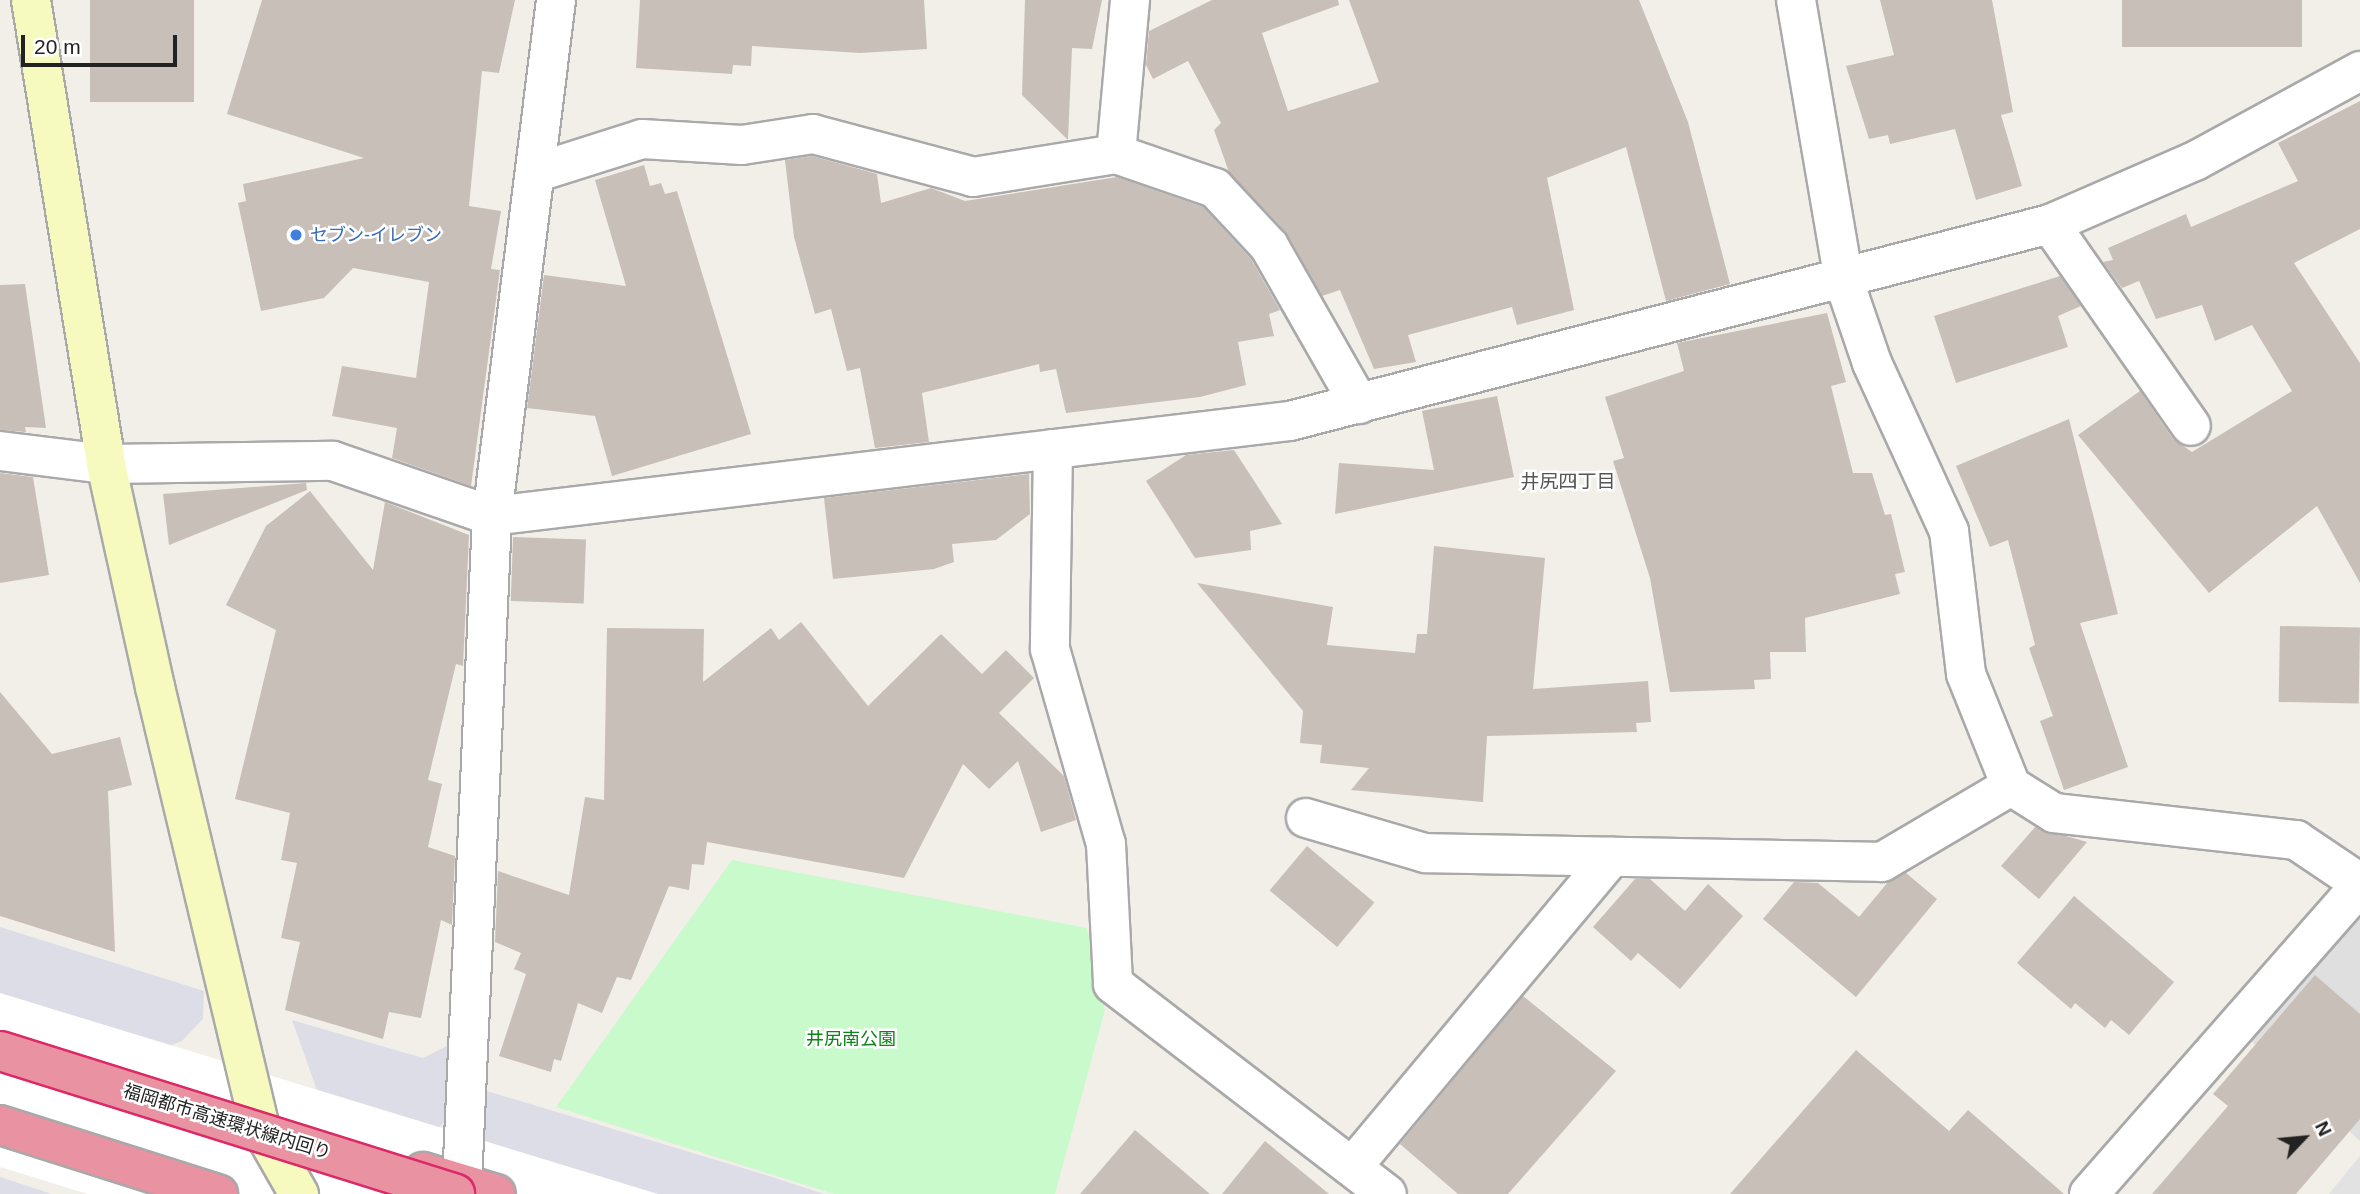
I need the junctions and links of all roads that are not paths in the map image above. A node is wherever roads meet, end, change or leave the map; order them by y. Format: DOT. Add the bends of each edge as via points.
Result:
graph roads {
  1 [pos="32,0"];
  2 [pos="556,0"];
  3 [pos="1130,0"];
  4 [pos="1796,0"];
  5 [pos="2360,71"];
  6 [pos="1116,154"];
  7 [pos="535,173"];
  8 [pos="2050,224"];
  9 [pos="1844,281"];
  10 [pos="1359,404"];
  11 [pos="2191,426"];
  12 [pos="1053,449"];
  13 [pos="0,451"];
  14 [pos="106,464"];
  15 [pos="492,516"];
  16 [pos="2011,786"];
  17 [pos="1306,818"];
  18 [pos="1611,857"];
  19 [pos="2360,884"];
  20 [pos="0,1041"];
  21 [pos="0,1051"];
  22 [pos="259,1124"];
  23 [pos="0,1125"];
  24 [pos="0,1149"];
  25 [pos="1353,1166"];
  26 [pos="471,1191"];
  27 [pos="142,1194"];
  28 [pos="218,1194"];
  29 [pos="299,1194"];
  30 [pos="1387,1194"];
  31 [pos="2089,1194"];
  1 -- 14 [label="street"];
  2 -- 7 [label="street"];
  3 -- 6 [label="street"];
  4 -- 9 [label="street"];
  5 -- 8 [label="street" via="2195,162"];
  6 -- 7 [label="street" via="972,177 813,134 742,145 642,139"];
  6 -- 10 [label="street" via="1215,188 1269,246"];
  7 -- 15 [label="street"];
  8 -- 9 [label="street"];
  8 -- 11 [label="street"];
  9 -- 10 [label="street"];
  9 -- 16 [label="street" via="1872,363 1949,531 1966,674"];
  10 -- 12 [label="street" via="1290,421"];
  12 -- 15 [label="street"];
  12 -- 25 [label="street" via="1051,649 1106,844 1113,984"];
  13 -- 14 [label="street"];
  14 -- 15 [label="street" via="333,461"];
  14 -- 22 [label="street"];
  15 -- 26 [label="street"];
  16 -- 18 [label="street" via="1882,862"];
  16 -- 19 [label="street" via="2054,813 2296,840"];
  17 -- 18 [label="street" via="1425,853"];
  18 -- 25 [label="street"];
  19 -- 31 [label="street"];
  20 -- 22 [label="highway"];
  21 -- 26 [label="highway, 福岡都市高速環状線内回り, bridge"];
  22 -- 26 [label="highway"];
  22 -- 29 [label="street"];
  23 -- 28 [label="highway"];
  24 -- 27 [label="highway"];
  25 -- 30 [label="street"];
}
